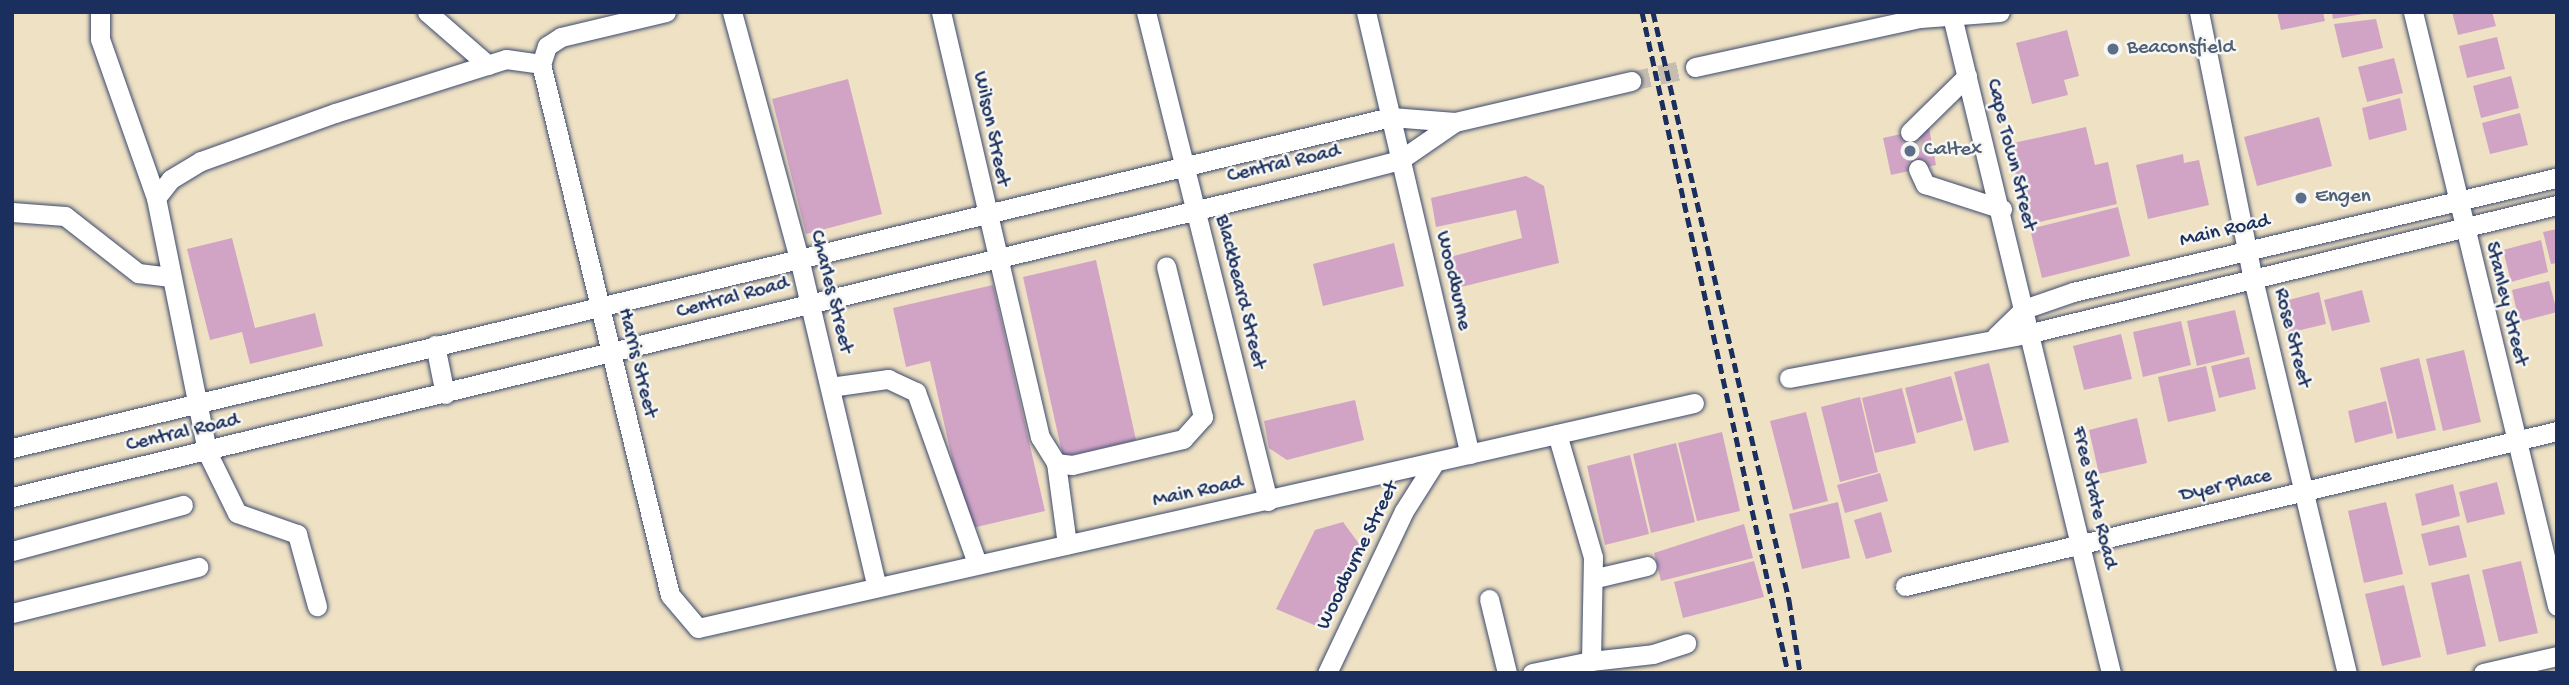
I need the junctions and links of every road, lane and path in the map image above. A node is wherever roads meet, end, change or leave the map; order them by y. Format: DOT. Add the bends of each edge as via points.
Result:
graph roads {
  1 [pos="100,12"];
  2 [pos="427,12"];
  3 [pos="666,12"];
  4 [pos="732,12"];
  5 [pos="941,12"];
  6 [pos="1146,12"];
  7 [pos="1366,12"];
  8 [pos="2000,12"];
  9 [pos="2199,12"];
  10 [pos="2413,12"];
  11 [pos="1925,15"];
  12 [pos="1952,16"];
  13 [pos="541,64"];
  14 [pos="488,65"];
  15 [pos="1695,67"];
  16 [pos="1967,76"];
  17 [pos="1631,81"];
  18 [pos="1391,117"];
  19 [pos="1455,122"];
  20 [pos="1910,132"];
  21 [pos="1400,160"];
  22 [pos="1184,166"];
  23 [pos="1918,169"];
  24 [pos="2557,178"];
  25 [pos="156,198"];
  26 [pos="2457,202"];
  27 [pos="2557,205"];
  28 [pos="1195,209"];
  29 [pos="2002,209"];
  30 [pos="12,212"];
  31 [pos="986,216"];
  32 [pos="2463,227"];
  33 [pos="2248,250"];
  34 [pos="997,254"];
  35 [pos="799,258"];
  36 [pos="1166,266"];
  37 [pos="171,277"];
  38 [pos="2253,279"];
  39 [pos="810,302"];
  40 [pos="598,303"];
  41 [pos="2024,309"];
  42 [pos="2031,334"];
  43 [pos="1996,336"];
  44 [pos="435,345"];
  45 [pos="611,354"];
  46 [pos="1789,378"];
  47 [pos="830,387"];
  48 [pos="445,394"];
  49 [pos="1694,403"];
  50 [pos="197,406"];
  51 [pos="2557,431"];
  52 [pos="1557,434"];
  53 [pos="2516,440"];
  54 [pos="12,449"];
  55 [pos="207,452"];
  56 [pos="1471,454"];
  57 [pos="1435,462"];
  58 [pos="1056,463"];
  59 [pos="2306,492"];
  60 [pos="12,497"];
  61 [pos="1268,501"];
  62 [pos="183,505"];
  63 [pos="1067,544"];
  64 [pos="2081,545"];
  65 [pos="12,551"];
  66 [pos="977,563"];
  67 [pos="1647,566"];
  68 [pos="198,567"];
  69 [pos="1596,578"];
  70 [pos="876,584"];
  71 [pos="1905,586"];
  72 [pos="1489,599"];
  73 [pos="317,606"];
  74 [pos="2557,606"];
  75 [pos="12,613"];
  76 [pos="712,629"];
  77 [pos="1686,643"];
  78 [pos="2557,656"];
  79 [pos="1591,661"];
  80 [pos="1323,672"];
  81 [pos="1507,673"];
  82 [pos="1532,673"];
  83 [pos="2111,673"];
  84 [pos="2347,673"];
  85 [pos="2483,673"];
  1 -- 25 [label="street" via="100,39"];
  2 -- 14 [label="street"];
  3 -- 13 [label="street" via="561,37 547,46"];
  4 -- 35 [label="street, Charles Street"];
  5 -- 31 [label="street, Wilson Street"];
  6 -- 22 [label="street, Blackbeard Street"];
  7 -- 18 [label="street"];
  8 -- 12 [label="street"];
  9 -- 33 [label="street, Rose Street"];
  10 -- 26 [label="street, Stanley Street"];
  11 -- 12 [label="street"];
  11 -- 15 [label="street"];
  12 -- 16 [label="street, Cape Town Street"];
  13 -- 14 [label="street" via="517,57"];
  13 -- 40 [label="street, Harris Street"];
  14 -- 25 [label="street" via="201,160"];
  16 -- 20 [label="street"];
  16 -- 29 [label="street, Cape Town Street"];
  17 -- 19 [label="street, Central Road"];
  18 -- 19 [label="street, Central Road"];
  18 -- 21 [label="street, Woodburne"];
  18 -- 22 [label="street, Central Road"];
  19 -- 21 [label="street, Central Road"];
  21 -- 28 [label="street, Central Road"];
  21 -- 56 [label="street, Woodburne"];
  22 -- 28 [label="street, Blackbeard Street"];
  22 -- 31 [label="street, Central Road"];
  23 -- 29 [label="street" via="1925,184"];
  24 -- 26 [label="street, Main Road"];
  25 -- 37 [label="street"];
  26 -- 32 [label="street, Stanley Street"];
  26 -- 33 [label="street, Main Road"];
  27 -- 32 [label="street"];
  28 -- 34 [label="street, Central Road"];
  28 -- 61 [label="street, Blackbeard Street"];
  29 -- 41 [label="street, Cape Town Street"];
  30 -- 37 [label="street" via="35,209 65,216 138,273"];
  31 -- 34 [label="street, Wilson Street"];
  31 -- 35 [label="street, Central Road"];
  32 -- 38 [label="street"];
  32 -- 53 [label="street, Stanley Street"];
  33 -- 38 [label="street, Rose Street"];
  33 -- 41 [label="street, Main Road"];
  34 -- 39 [label="street, Central Road"];
  34 -- 58 [label="street, Wilson Street" via="1040,437"];
  35 -- 39 [label="street, Charles Street"];
  35 -- 40 [label="street, Central Road"];
  36 -- 58 [label="street" via="1203,417 1183,439 1072,465"];
  37 -- 50 [label="street"];
  38 -- 42 [label="street"];
  38 -- 59 [label="street, Rose Street"];
  39 -- 45 [label="street, Central Road"];
  39 -- 47 [label="street, Charles Street"];
  40 -- 44 [label="street, Central Road"];
  40 -- 45 [label="street, Harris Street"];
  41 -- 42 [label="street, Cape Town Street"];
  41 -- 43 [label="street, Main Road"];
  42 -- 43 [label="street"];
  42 -- 64 [label="street, Free State Road"];
  43 -- 46 [label="street"];
  44 -- 48 [label="street"];
  44 -- 50 [label="street, Central Road"];
  45 -- 48 [label="street, Central Road"];
  45 -- 76 [label="street, Harris Street" via="670,595 688,622"];
  47 -- 66 [label="street" via="888,379 916,392"];
  47 -- 70 [label="street, Charles Street"];
  48 -- 55 [label="street, Central Road"];
  49 -- 52 [label="street, Main Road"];
  50 -- 54 [label="street, Central Road"];
  50 -- 55 [label="street"];
  51 -- 53 [label="street, Dyer Place"];
  52 -- 56 [label="street, Main Road"];
  52 -- 69 [label="street"];
  53 -- 59 [label="street, Dyer Place"];
  53 -- 74 [label="street, Stanley Street"];
  55 -- 60 [label="street, Central Road"];
  55 -- 73 [label="street" via="237,513 297,534"];
  56 -- 57 [label="street, Main Road"];
  57 -- 61 [label="street, Main Road"];
  57 -- 80 [label="street, Woodburne Street" via="1404,510"];
  58 -- 63 [label="street"];
  59 -- 64 [label="street, Dyer Place"];
  59 -- 84 [label="street, Rose Street"];
  61 -- 63 [label="street, Main Road"];
  62 -- 65 [label="street"];
  63 -- 66 [label="street, Main Road"];
  64 -- 71 [label="street, Dyer Place"];
  64 -- 83 [label="street, Free State Road"];
  66 -- 70 [label="street, Main Road"];
  67 -- 69 [label="street"];
  68 -- 75 [label="street"];
  69 -- 79 [label="street"];
  70 -- 76 [label="street, Main Road"];
  72 -- 81 [label="street"];
  77 -- 79 [label="street" via="1653,654"];
  78 -- 85 [label="street"];
  79 -- 82 [label="street"];
}
